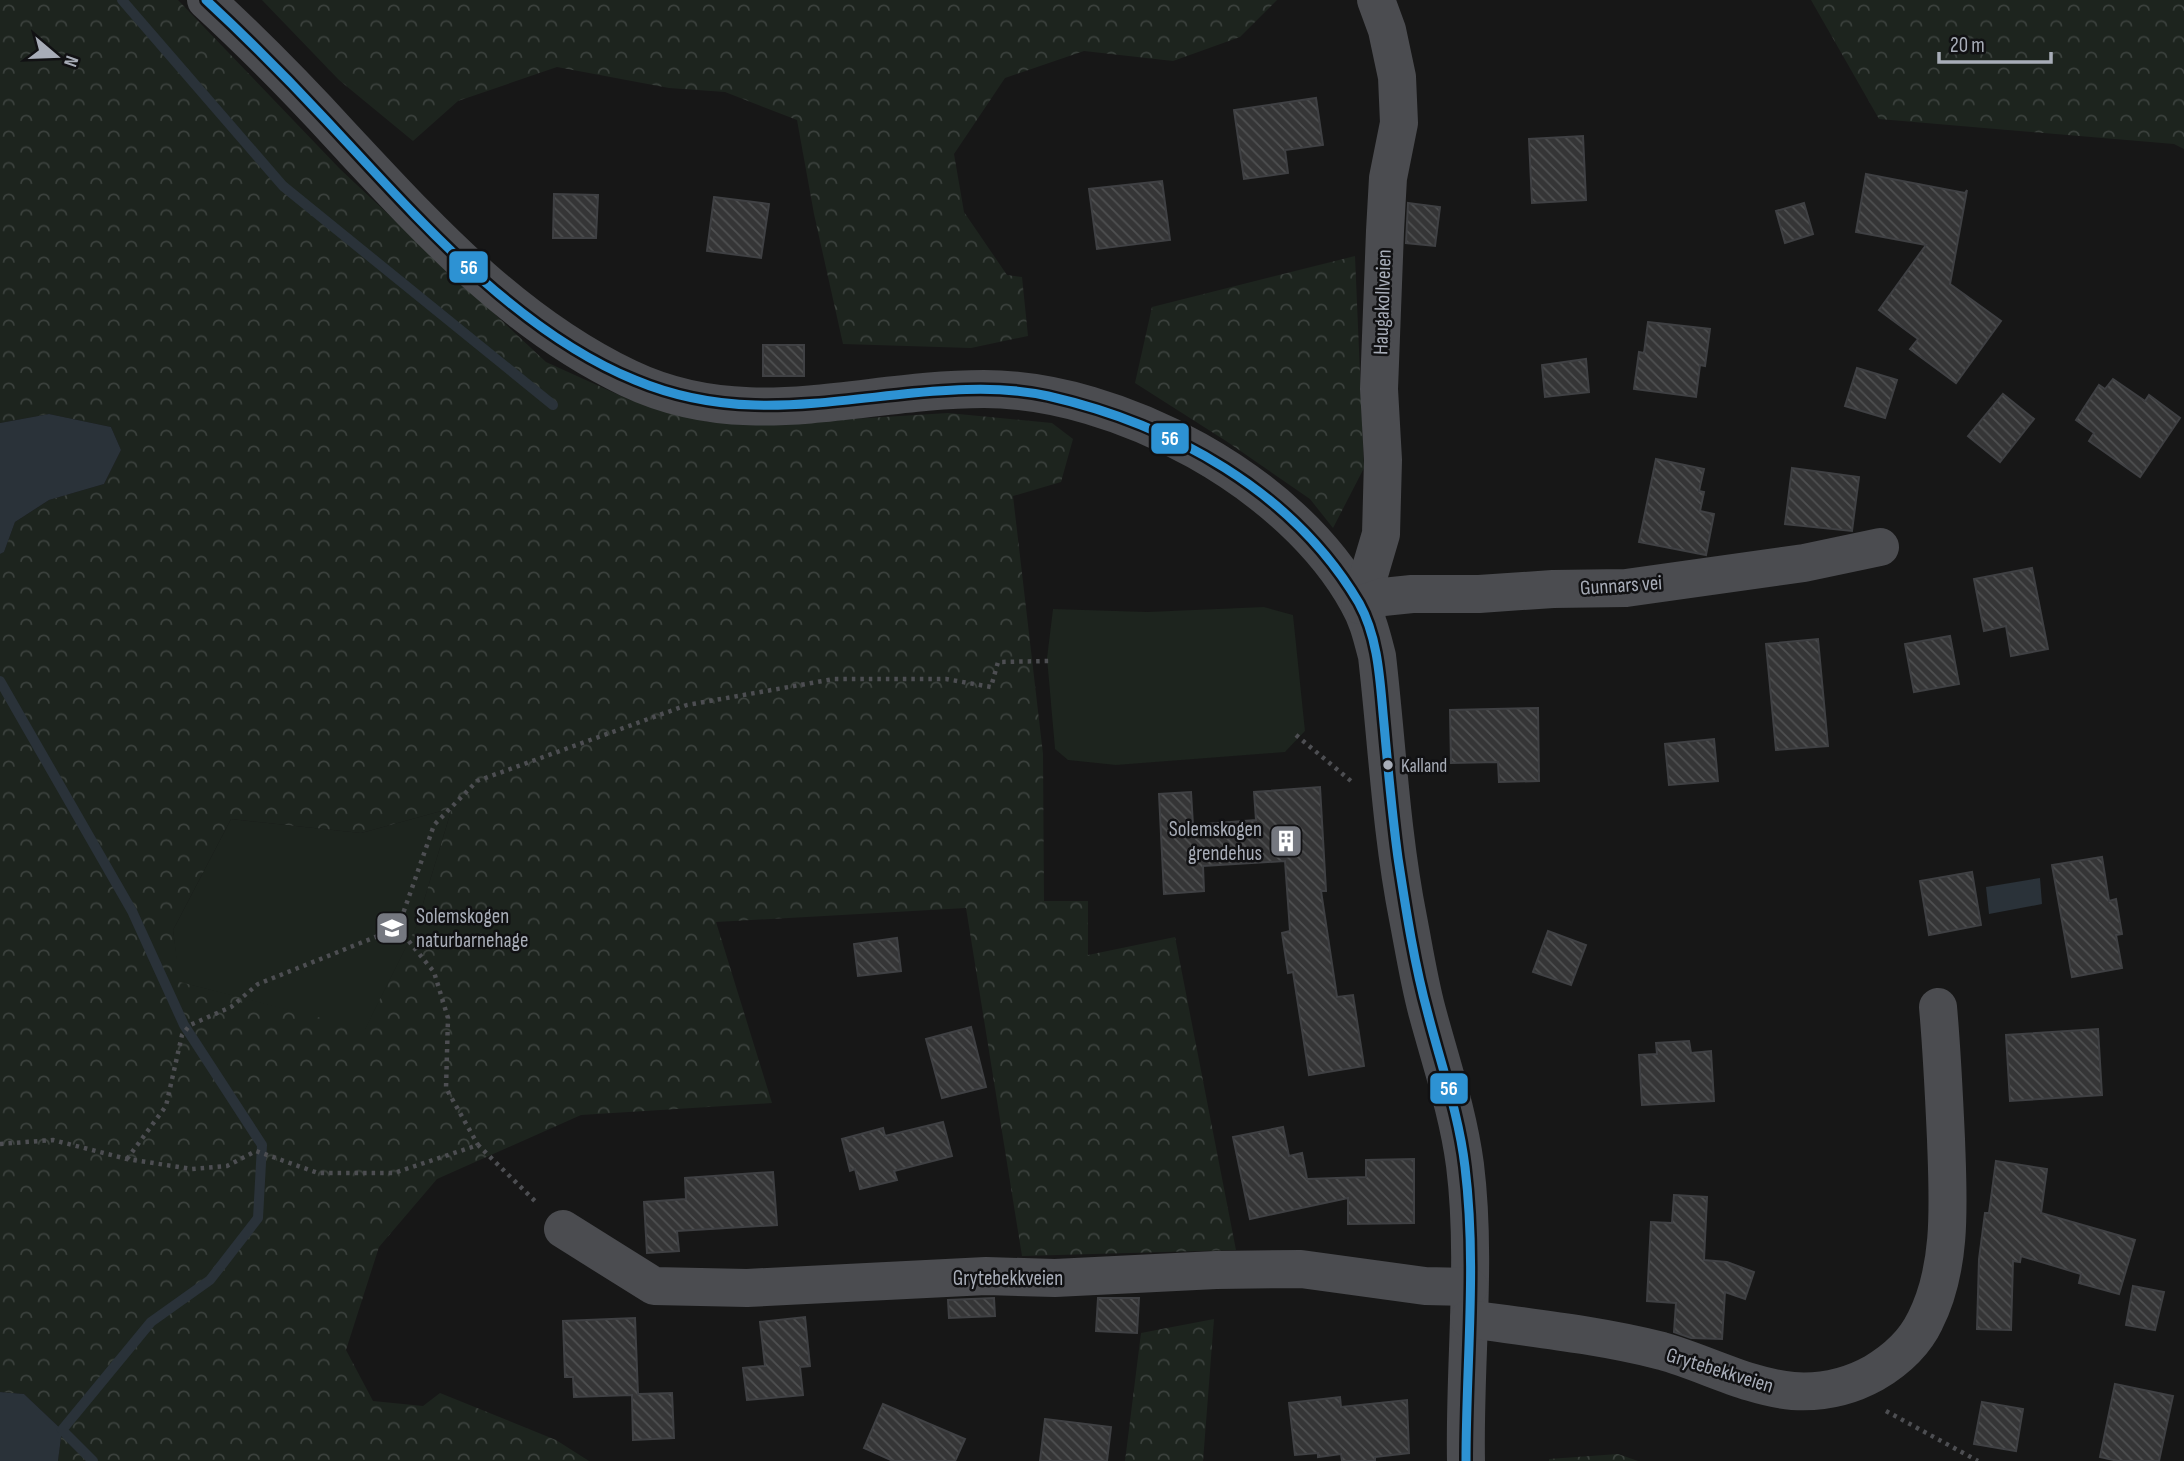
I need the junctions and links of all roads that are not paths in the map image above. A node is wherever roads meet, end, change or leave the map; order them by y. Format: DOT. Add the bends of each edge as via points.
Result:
graph roads {
  1 [pos="206,0"];
  2 [pos="1376,0"];
  3 [pos="1880,547"];
  4 [pos="1360,605"];
  5 [pos="1938,1007"];
  6 [pos="563,1229"];
  7 [pos="1469,1303"];
  8 [pos="1466,1461"];
  1 -- 4 [label="street" via="484,282 558,338 619,373 677,397 722,406 783,407 984,389 1045,395 1113,413 1173,438 1242,479 1306,532"];
  2 -- 4 [label="street, Haugakollveien" via="1397,77 1399,123 1388,178 1385,231 1379,389 1381,534"];
  3 -- 4 [label="street, Gunnars vei" via="1804,563 1626,588 1412,594"];
  4 -- 7 [label="street" via="1377,656 1407,914 1464,1155"];
  5 -- 7 [label="street, Grytebekkveien" via="1947,1210 1940,1281 1924,1323 1902,1353 1861,1380 1817,1392 1774,1388 1662,1351"];
  6 -- 7 [label="street, Grytebekkveien" via="654,1286 747,1288 986,1276 1055,1278 1300,1269 1425,1286"];
  7 -- 8 [label="street"];
}
